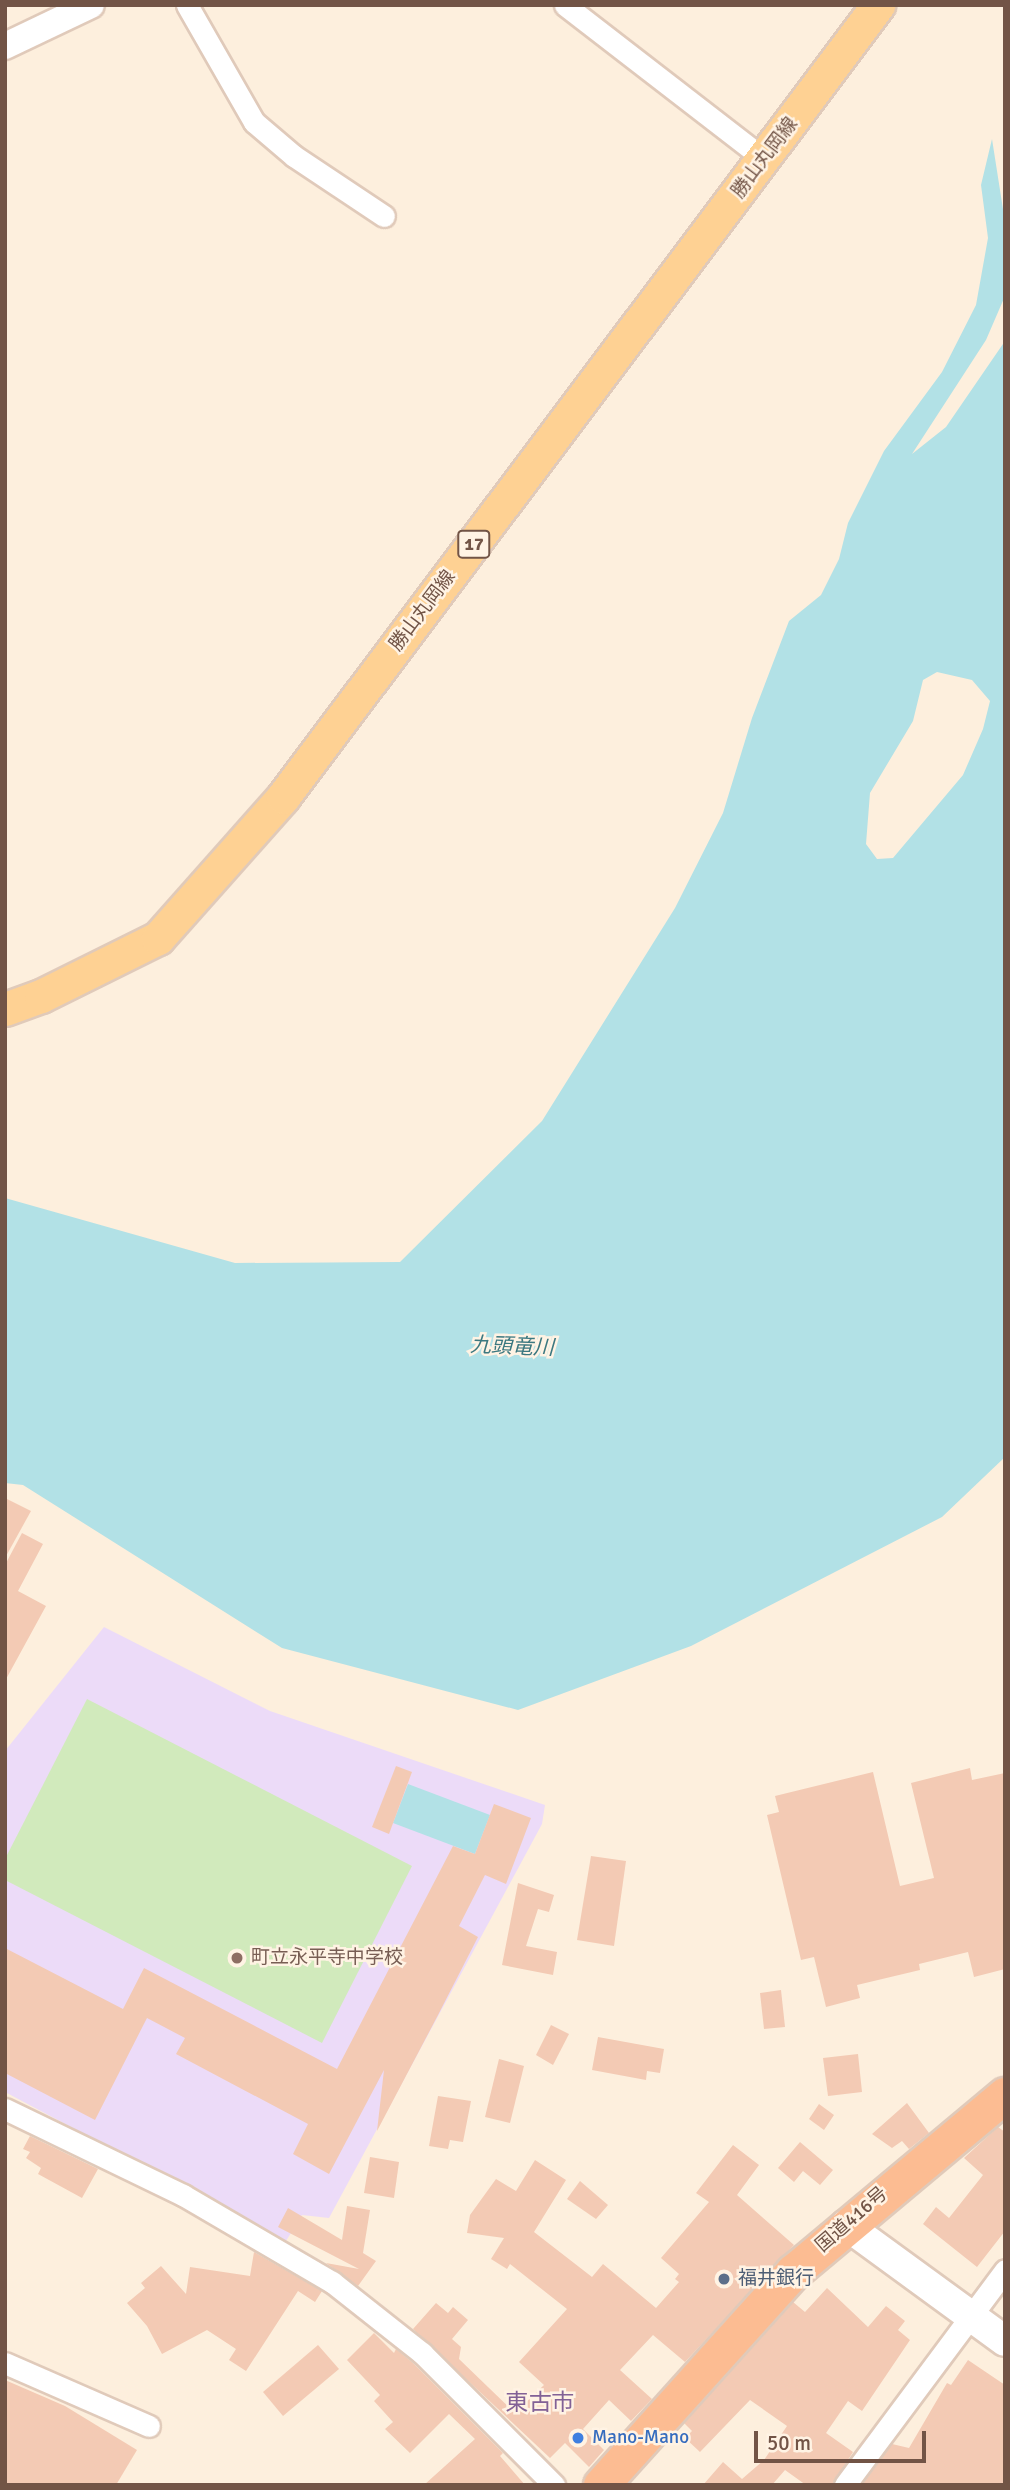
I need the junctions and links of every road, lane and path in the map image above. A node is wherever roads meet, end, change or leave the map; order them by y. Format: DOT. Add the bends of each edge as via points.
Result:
graph roads {
  1 [pos="91,5"];
  2 [pos="187,5"];
  3 [pos="565,5"];
  4 [pos="878,5"];
  5 [pos="5,46"];
  6 [pos="764,159"];
  7 [pos="384,216"];
  8 [pos="5,1009"];
  9 [pos="1005,2095"];
  10 [pos="5,2109"];
  11 [pos="846,2225"];
  12 [pos="1005,2270"];
  13 [pos="968,2316"];
  14 [pos="1005,2341"];
  15 [pos="5,2363"];
  16 [pos="149,2426"];
  17 [pos="554,2485"];
  18 [pos="601,2485"];
  19 [pos="845,2485"];
  1 -- 5 [label="street"];
  2 -- 7 [label="street" via="254,122 294,156"];
  3 -- 6 [label="street"];
  4 -- 6 [label="main road, 勝山丸岡線 / 17"];
  6 -- 8 [label="main road, 勝山丸岡線 / 17" via="283,797 158,938"];
  9 -- 11 [label="highway, 国道416号"];
  10 -- 17 [label="street" via="183,2195 332,2282 452,2380"];
  11 -- 13 [label="main road"];
  11 -- 18 [label="highway, 国道416号" via="723,2345"];
  12 -- 13 [label="street"];
  13 -- 14 [label="main road"];
  13 -- 19 [label="street"];
  15 -- 16 [label="street"];
}
